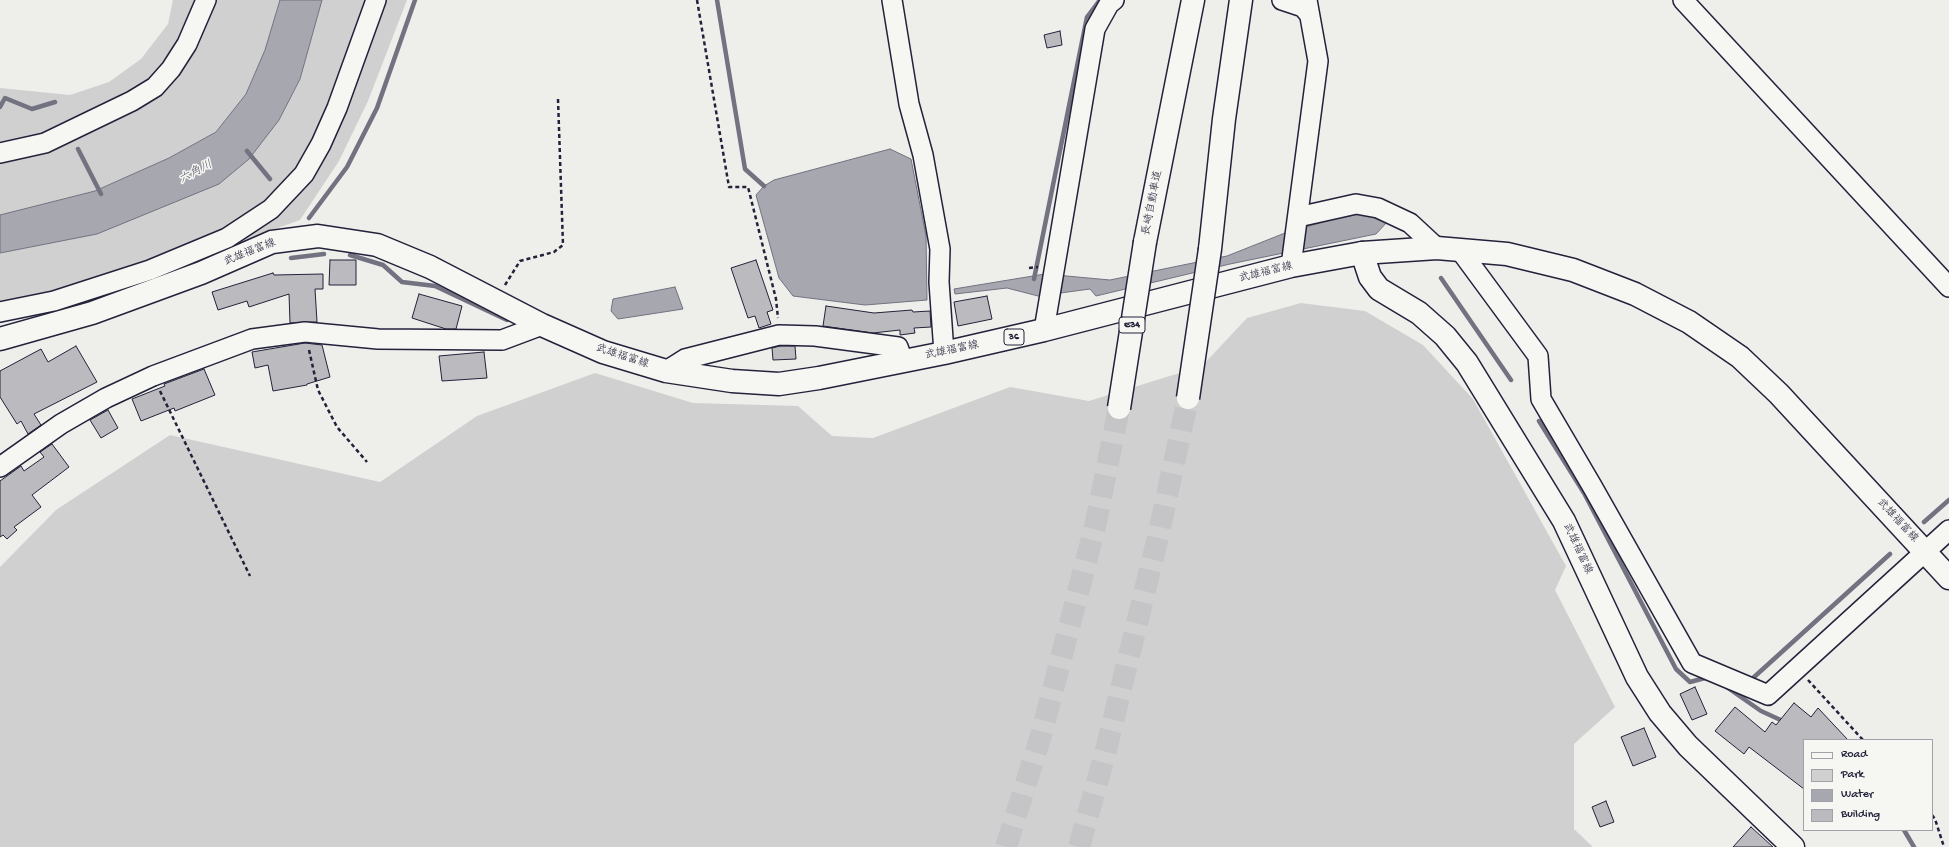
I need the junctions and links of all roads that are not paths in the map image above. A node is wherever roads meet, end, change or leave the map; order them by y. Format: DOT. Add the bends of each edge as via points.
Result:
graph roads {
  1 [pos="206,0"];
  2 [pos="376,0"];
  3 [pos="892,0"];
  4 [pos="1114,0"];
  5 [pos="1193,0"];
  6 [pos="1241,0"];
  7 [pos="1282,0"];
  8 [pos="1683,0"];
  9 [pos="1308,7"];
  10 [pos="0,154"];
  11 [pos="1298,220"];
  12 [pos="1437,248"];
  13 [pos="1460,250"];
  14 [pos="1362,253"];
  15 [pos="1292,261"];
  16 [pos="1949,287"];
  17 [pos="0,312"];
  18 [pos="542,325"];
  19 [pos="1044,330"];
  20 [pos="0,339"];
  21 [pos="944,353"];
  22 [pos="903,361"];
  23 [pos="666,371"];
  24 [pos="1188,398"];
  25 [pos="1119,408"];
  26 [pos="0,467"];
  27 [pos="1949,530"];
  28 [pos="1925,552"];
  29 [pos="1949,578"];
  30 [pos="1793,847"];
  1 -- 10 [label="street" via="187,44 171,69 155,86 132,101 45,143"];
  2 -- 17 [label="street" via="322,144 304,174 272,209 227,238 150,270 54,301"];
  3 -- 21 [label="street" via="909,104 923,155 940,249 939,282"];
  4 -- 19 [label="street" via="1095,29"];
  5 -- 25 [label="main road, 長崎自動車道 / E34, bridge" via="1145,242"];
  6 -- 24 [label="main road, bridge" via="1224,119 1210,249"];
  7 -- 9 [label="street"];
  8 -- 16 [label="street"];
  9 -- 11 [label="street" via="1318,61"];
  11 -- 12 [label="street" via="1356,204 1378,208 1410,223"];
  11 -- 15 [label="street"];
  12 -- 13 [label="main road, 武雄福富線 / 36"];
  12 -- 14 [label="main road, 武雄福富線 / 36"];
  13 -- 28 [label="main road, 武雄福富線 / 36" via="1507,254 1573,270 1635,294 1689,322 1740,357 1779,394"];
  13 -- 28 [label="street" via="1538,356 1541,400 1692,663 1768,695"];
  14 -- 15 [label="main road, 武雄福富線 / 36"];
  14 -- 30 [label="main road, 武雄福富線" via="1370,277 1379,289 1419,313 1445,336 1468,363 1564,521 1637,677 1660,713 1688,746"];
  15 -- 19 [label="main road, 武雄福富線 / 36"];
  18 -- 20 [label="main road, 武雄福富線 / 36" via="430,267 377,246 318,236 272,242 201,273 92,314"];
  18 -- 23 [label="main road, 武雄福富線 / 36" via="603,352"];
  18 -- 26 [label="street" via="502,340 378,339 305,332 252,339 153,376 106,398 61,424"];
  19 -- 21 [label="main road, 武雄福富線 / 36"];
  21 -- 22 [label="main road, 武雄福富線 / 36"];
  22 -- 23 [label="main road, 武雄福富線 / 36" via="779,384 732,381"];
  22 -- 23 [label="street" via="898,347 815,336 779,335 685,359"];
  27 -- 28 [label="street"];
  28 -- 29 [label="main road, 武雄福富線 / 36"];
}
